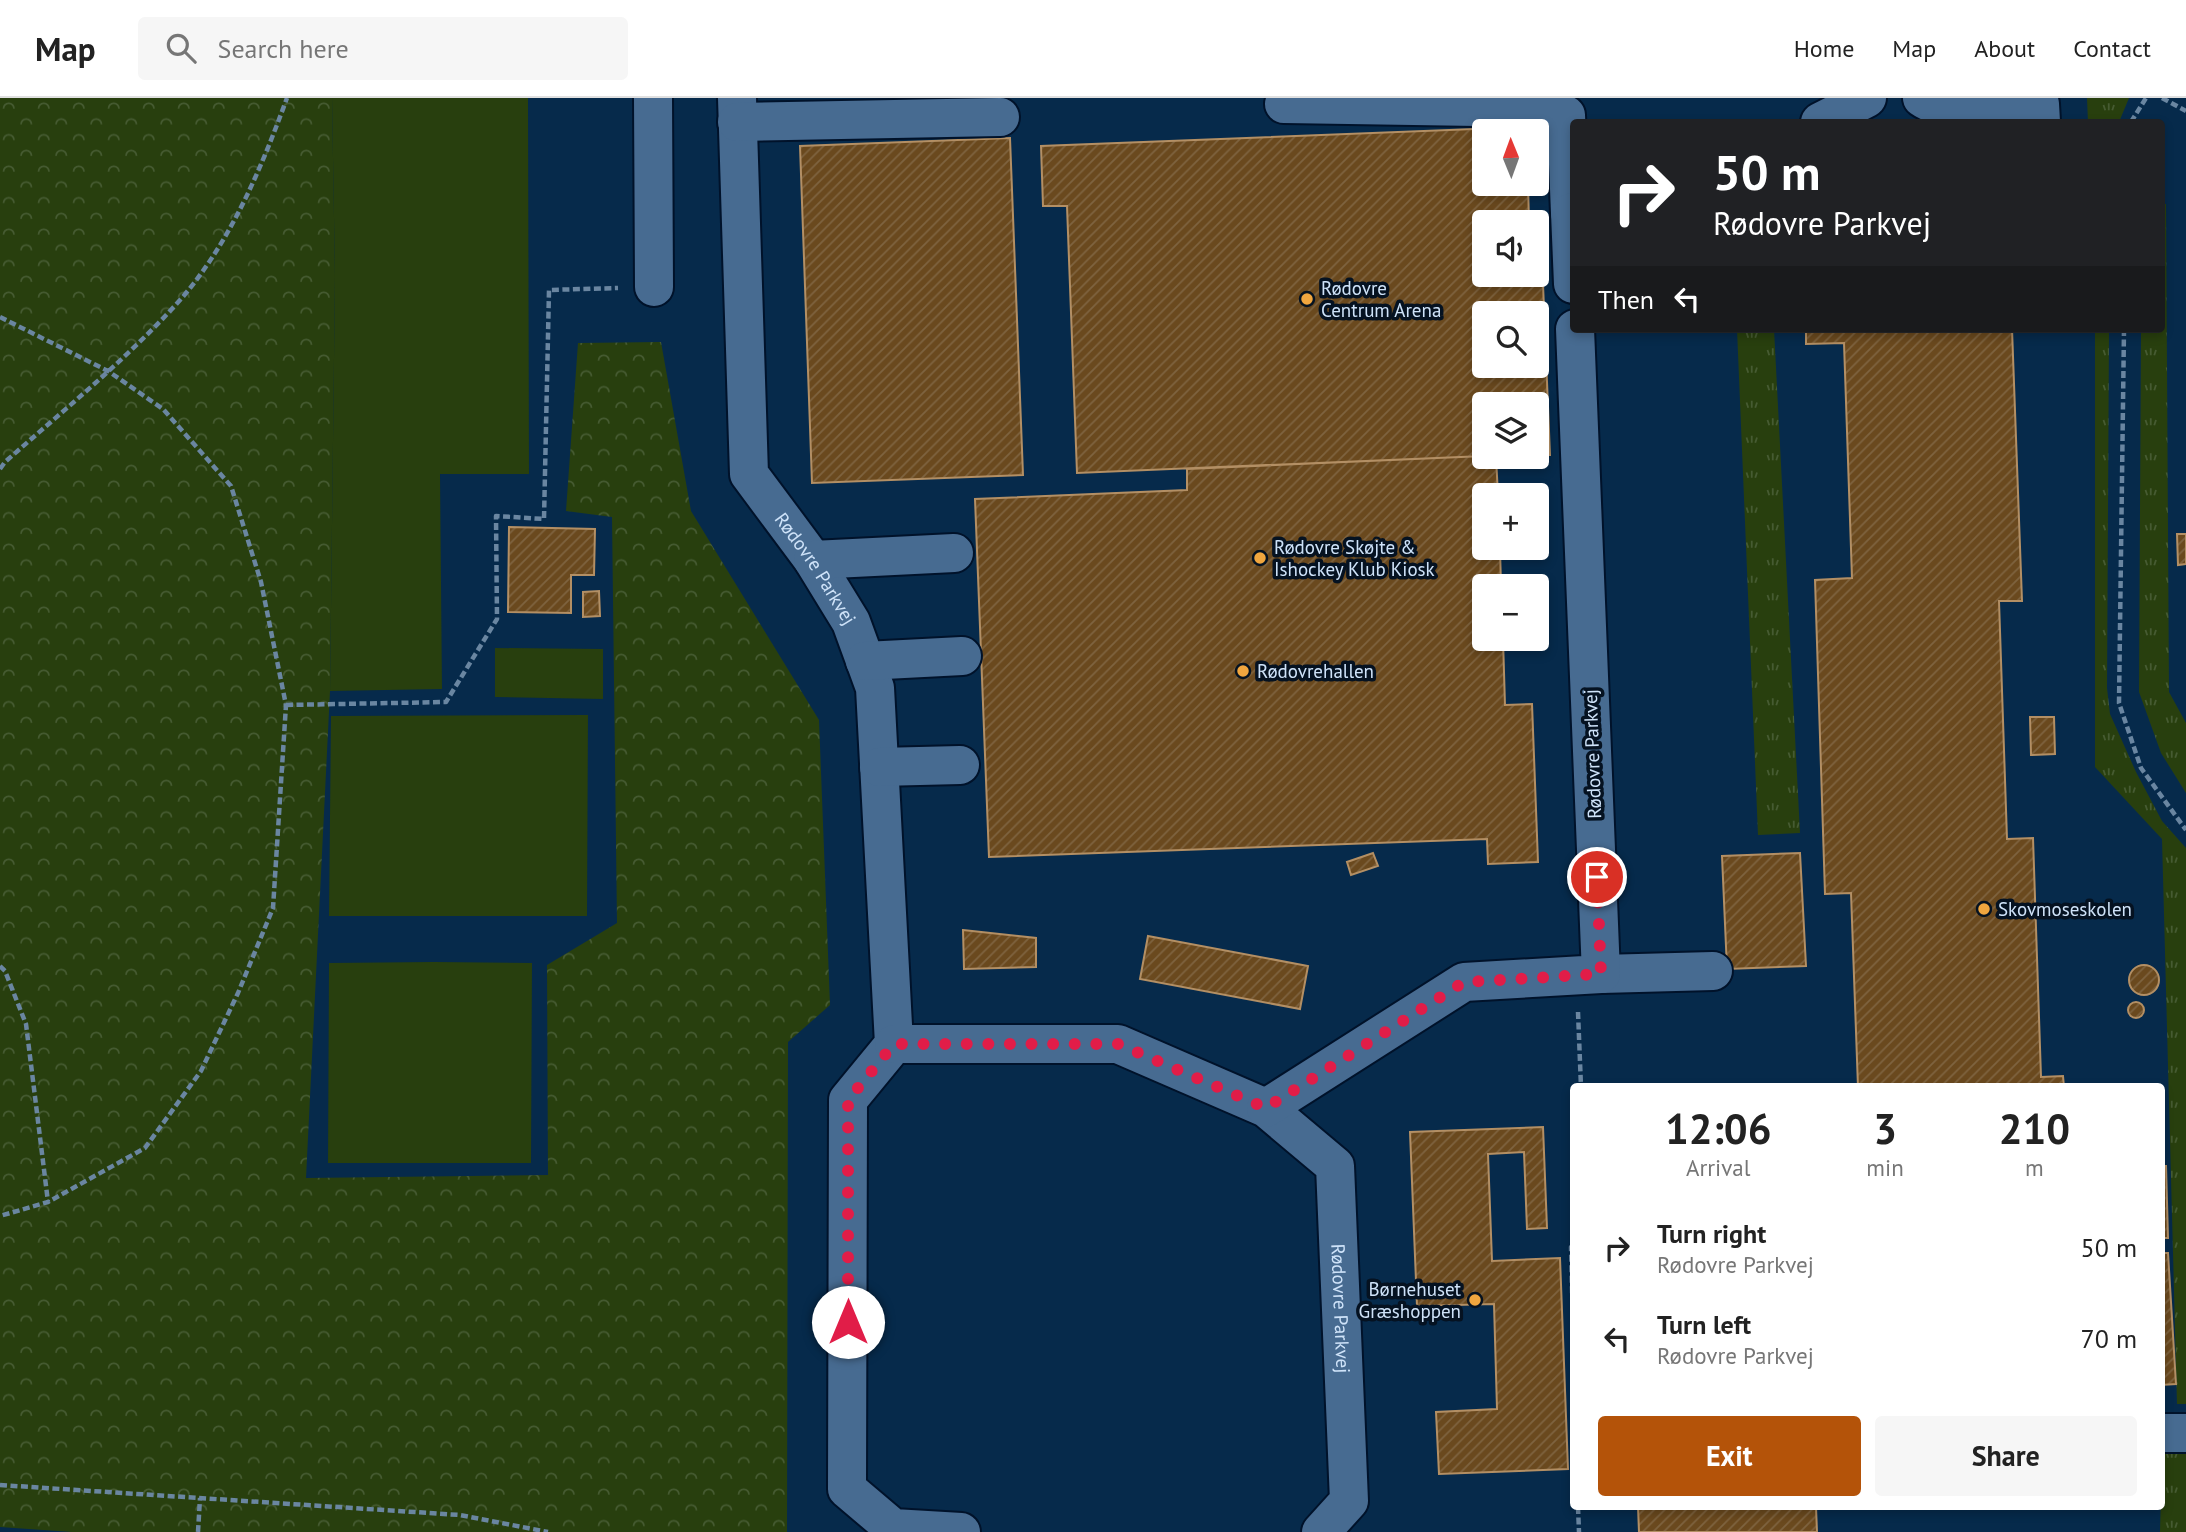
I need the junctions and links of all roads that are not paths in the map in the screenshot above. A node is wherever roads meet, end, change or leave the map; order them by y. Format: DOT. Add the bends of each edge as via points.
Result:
graph roads {
  1 [pos="653,98"];
  2 [pos="1867,98"];
  3 [pos="1922,98"];
  4 [pos="1284,104"];
  5 [pos="737,110"];
  6 [pos="1000,117"];
  7 [pos="1826,119"];
  8 [pos="2041,119"];
  9 [pos="1570,180"];
  10 [pos="654,286"];
  11 [pos="1575,333"];
  12 [pos="954,553"];
  13 [pos="813,559"];
  14 [pos="962,656"];
  15 [pos="865,661"];
  16 [pos="960,765"];
  17 [pos="879,767"];
  18 [pos="1713,971"];
  19 [pos="1601,974"];
  20 [pos="894,1044"];
  21 [pos="1266,1108"];
  22 [pos="2165,1433"];
  23 [pos="2186,1433"];
  24 [pos="961,1532"];
  25 [pos="1321,1532"];
  1 -- 10 [label="street"];
  2 -- 7 [label="street"];
  3 -- 8 [label="street" via="1930,104 1964,108 2040,104"];
  4 -- 9 [label="street" via="1540,108 1566,115"];
  5 -- 6 [label="street"];
  5 -- 13 [label="street, Rødovre Parkvej" via="749,474"];
  11 -- 19 [label="street, Rødovre Parkvej"];
  12 -- 13 [label="street"];
  13 -- 15 [label="street, Rødovre Parkvej" via="851,622"];
  14 -- 15 [label="street"];
  15 -- 17 [label="street, Rødovre Parkvej" via="875,688"];
  16 -- 17 [label="street"];
  17 -- 20 [label="street, Rødovre Parkvej"];
  18 -- 19 [label="street"];
  19 -- 21 [label="street" via="1464,982"];
  20 -- 21 [label="street, Rødovre Parkvej" via="1118,1044"];
  20 -- 24 [label="street" via="848,1100 847,1489 893,1528"];
  21 -- 25 [label="street, Rødovre Parkvej" via="1335,1166 1349,1501"];
  22 -- 23 [label="street"];
}
